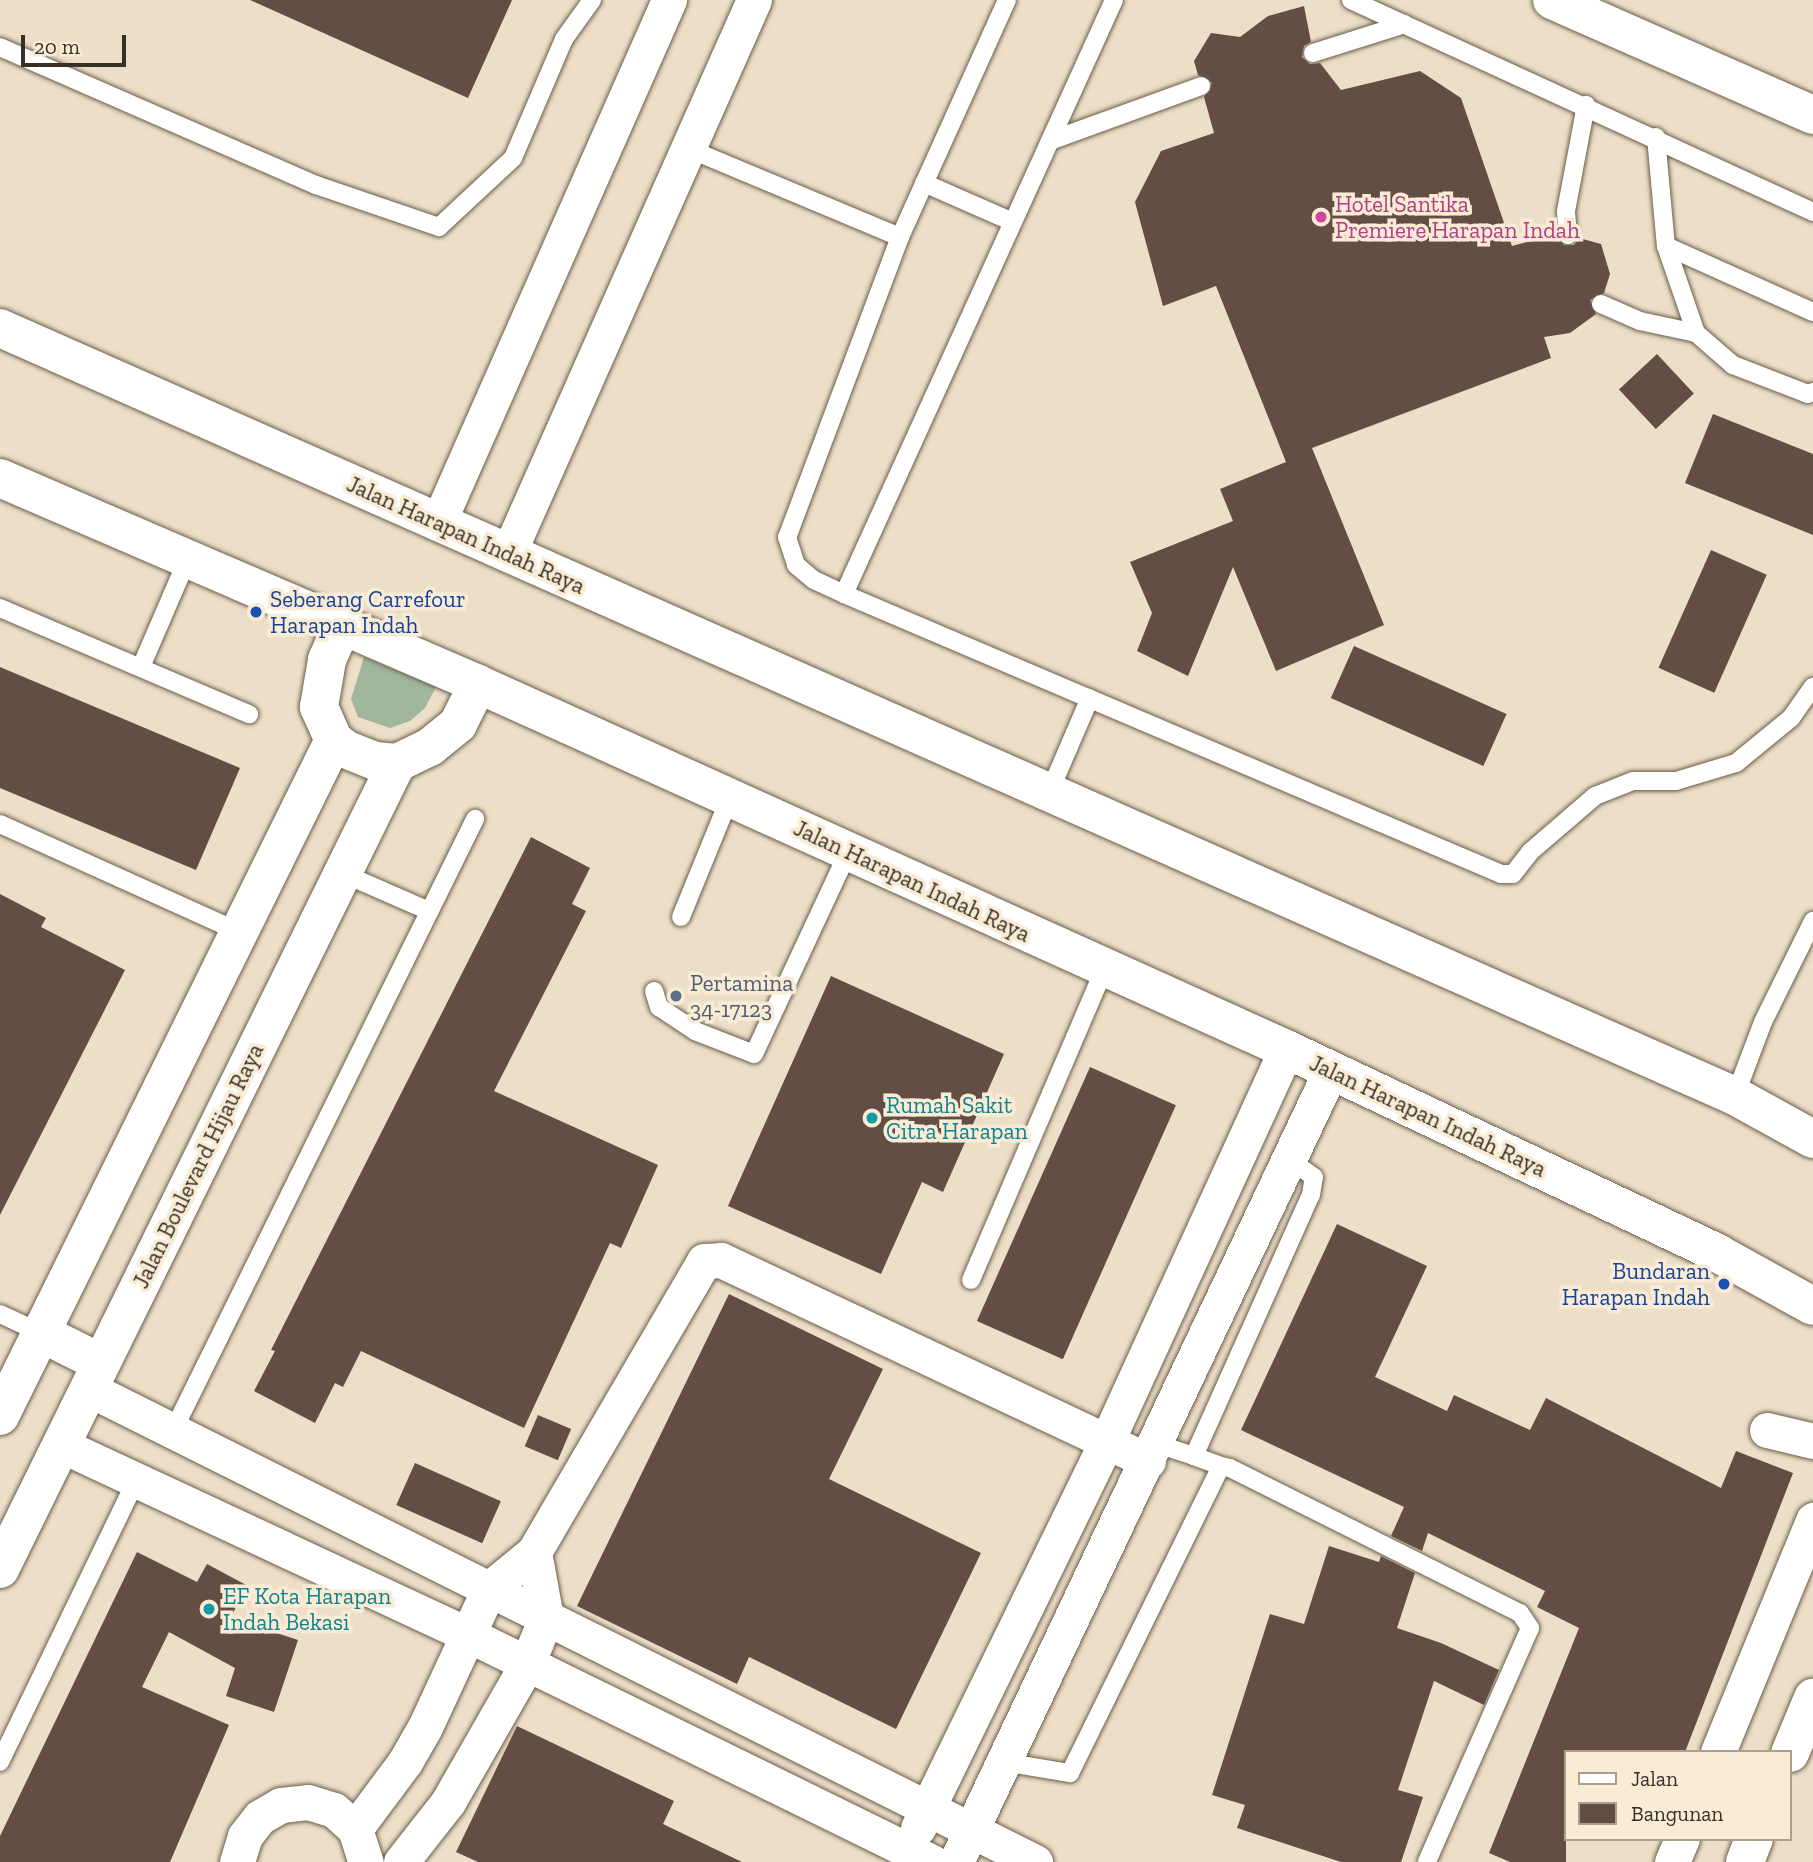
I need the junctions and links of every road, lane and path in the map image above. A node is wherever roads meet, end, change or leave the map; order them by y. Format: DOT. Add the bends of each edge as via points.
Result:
graph roads {
  1 [pos="592,0"];
  2 [pos="670,0"];
  3 [pos="754,0"];
  4 [pos="1007,0"];
  5 [pos="1114,0"];
  6 [pos="1351,0"];
  7 [pos="1552,0"];
  8 [pos="1405,24"];
  9 [pos="0,47"];
  10 [pos="1313,53"];
  11 [pos="1201,86"];
  12 [pos="1586,105"];
  13 [pos="1813,115"];
  14 [pos="1656,138"];
  15 [pos="1050,141"];
  16 [pos="687,148"];
  17 [pos="924,183"];
  18 [pos="1813,212"];
  19 [pos="1013,222"];
  20 [pos="1568,235"];
  21 [pos="900,237"];
  22 [pos="1666,246"];
  23 [pos="1601,304"];
  24 [pos="1813,312"];
  25 [pos="0,328"];
  26 [pos="1696,333"];
  27 [pos="1813,392"];
  28 [pos="0,478"];
  29 [pos="438,523"];
  30 [pos="508,554"];
  31 [pos="187,560"];
  32 [pos="844,594"];
  33 [pos="0,608"];
  34 [pos="342,626"];
  35 [pos="141,667"];
  36 [pos="478,684"];
  37 [pos="1813,687"];
  38 [pos="1090,698"];
  39 [pos="249,714"];
  40 [pos="334,740"];
  41 [pos="397,763"];
  42 [pos="1049,793"];
  43 [pos="730,797"];
  44 [pos="475,819"];
  45 [pos="0,824"];
  46 [pos="848,852"];
  47 [pos="342,873"];
  48 [pos="429,911"];
  49 [pos="681,917"];
  50 [pos="1813,922"];
  51 [pos="239,932"];
  52 [pos="1104,969"];
  53 [pos="654,991"];
  54 [pos="1286,1049"];
  55 [pos="1331,1070"];
  56 [pos="1735,1096"];
  57 [pos="1813,1139"];
  58 [pos="1290,1160"];
  59 [pos="1813,1271"];
  60 [pos="1754,1272"];
  61 [pos="971,1280"];
  62 [pos="1813,1306"];
  63 [pos="0,1314"];
  64 [pos="41,1333"];
  65 [pos="95,1376"];
  66 [pos="0,1416"];
  67 [pos="1767,1430"];
  68 [pos="172,1433"];
  69 [pos="1813,1441"];
  70 [pos="1106,1443"];
  71 [pos="61,1445"];
  72 [pos="1153,1453"];
  73 [pos="1194,1456"];
  74 [pos="1221,1466"];
  75 [pos="137,1479"];
  76 [pos="1813,1520"];
  77 [pos="534,1552"];
  78 [pos="0,1569"];
  79 [pos="489,1590"];
  80 [pos="546,1618"];
  81 [pos="468,1635"];
  82 [pos="527,1664"];
  83 [pos="1813,1698"];
  84 [pos="1719,1750"];
  85 [pos="1791,1750"];
  86 [pos="0,1762"];
  87 [pos="1004,1762"];
  88 [pos="928,1809"];
  89 [pos="355,1829"];
  90 [pos="972,1831"];
  91 [pos="1681,1841"];
  92 [pos="1753,1841"];
  93 [pos="919,1856"];
  94 [pos="237,1861"];
  95 [pos="366,1862"];
  96 [pos="401,1862"];
  97 [pos="956,1862"];
  98 [pos="1035,1862"];
  99 [pos="1427,1862"];
  100 [pos="1672,1862"];
  101 [pos="1745,1862"];
  1 -- 9 [label="lane" via="565,39 513,158 439,227 316,185"];
  2 -- 29 [label="street"];
  3 -- 16 [label="street"];
  4 -- 17 [label="lane"];
  5 -- 15 [label="lane"];
  6 -- 8 [label="lane"];
  7 -- 13 [label="street"];
  8 -- 10 [label="lane"];
  8 -- 12 [label="lane"];
  11 -- 15 [label="lane"];
  12 -- 14 [label="lane"];
  12 -- 20 [label="lane" via="1566,211"];
  14 -- 18 [label="lane"];
  14 -- 22 [label="lane"];
  15 -- 19 [label="lane"];
  16 -- 21 [label="lane"];
  16 -- 30 [label="street"];
  17 -- 19 [label="lane"];
  17 -- 21 [label="lane"];
  19 -- 32 [label="lane"];
  21 -- 32 [label="lane" via="787,537 796,565 814,580"];
  22 -- 24 [label="lane"];
  22 -- 26 [label="lane"];
  23 -- 26 [label="lane" via="1640,321"];
  25 -- 29 [label="street, Jalan Harapan Indah Raya"];
  26 -- 27 [label="lane" via="1732,365"];
  28 -- 31 [label="street, Jalan Harapan Indah Raya"];
  29 -- 30 [label="street, Jalan Harapan Indah Raya"];
  30 -- 42 [label="street, Jalan Harapan Indah Raya"];
  31 -- 34 [label="street, Jalan Harapan Indah Raya"];
  31 -- 35 [label="lane"];
  32 -- 38 [label="lane"];
  33 -- 35 [label="lane"];
  34 -- 36 [label="street, Jalan Harapan Indah Raya"];
  34 -- 40 [label="street" via="327,660 319,707"];
  35 -- 39 [label="lane"];
  36 -- 41 [label="street" via="458,724 430,747"];
  36 -- 43 [label="street, Jalan Harapan Indah Raya"];
  37 -- 38 [label="lane" via="1791,718 1737,764 1676,781 1633,781 1595,796 1530,852 1513,874 1501,874"];
  38 -- 42 [label="lane"];
  40 -- 41 [label="street" via="375,761"];
  40 -- 51 [label="street"];
  41 -- 47 [label="street, Jalan Boulevard Hijau Raya"];
  42 -- 56 [label="street, Jalan Harapan Indah Raya"];
  43 -- 46 [label="street, Jalan Harapan Indah Raya"];
  43 -- 49 [label="lane"];
  44 -- 48 [label="lane"];
  45 -- 51 [label="lane"];
  46 -- 52 [label="street, Jalan Harapan Indah Raya"];
  46 -- 53 [label="lane" via="754,1054 695,1031 659,1007"];
  47 -- 48 [label="lane"];
  47 -- 65 [label="street, Jalan Boulevard Hijau Raya"];
  48 -- 68 [label="lane"];
  50 -- 56 [label="lane" via="1763,1022"];
  51 -- 64 [label="street"];
  52 -- 54 [label="street, Jalan Harapan Indah Raya"];
  52 -- 61 [label="lane"];
  54 -- 55 [label="street, Jalan Harapan Indah Raya"];
  54 -- 70 [label="street"];
  55 -- 58 [label="street"];
  55 -- 60 [label="street, Jalan Harapan Indah Raya"];
  56 -- 57 [label="street, Jalan Harapan Indah Raya"];
  58 -- 72 [label="street"];
  58 -- 73 [label="lane" via="1314,1177 1311,1195"];
  59 -- 60 [label="street" via="1790,1277"];
  60 -- 62 [label="street, Jalan Harapan Indah Raya"];
  63 -- 64 [label="lane"];
  64 -- 65 [label="street"];
  64 -- 66 [label="street"];
  65 -- 68 [label="street"];
  65 -- 71 [label="street, Jalan Boulevard Hijau Raya"];
  67 -- 69 [label="street"];
  68 -- 79 [label="street"];
  70 -- 72 [label="street"];
  70 -- 77 [label="street" via="712,1258 698,1268"];
  70 -- 88 [label="street"];
  71 -- 75 [label="street"];
  71 -- 78 [label="street, Jalan Boulevard Hijau Raya"];
  72 -- 73 [label="lane"];
  72 -- 87 [label="street"];
  73 -- 74 [label="lane"];
  74 -- 87 [label="lane" via="1070,1773"];
  74 -- 99 [label="lane" via="1520,1613 1530,1628"];
  75 -- 81 [label="street"];
  75 -- 86 [label="lane"];
  76 -- 84 [label="street"];
  77 -- 79 [label="street"];
  77 -- 80 [label="street"];
  79 -- 80 [label="street"];
  79 -- 81 [label="street"];
  80 -- 82 [label="street"];
  80 -- 88 [label="street"];
  81 -- 82 [label="street"];
  81 -- 89 [label="street" via="405,1762"];
  82 -- 93 [label="street"];
  82 -- 96 [label="street" via="448,1802"];
  83 -- 85 [label="street"];
  87 -- 90 [label="street"];
  88 -- 90 [label="street"];
  88 -- 93 [label="street"];
  89 -- 94 [label="street" via="334,1810 308,1802 281,1805 260,1817 245,1836"];
  89 -- 95 [label="street"];
  90 -- 97 [label="street"];
  90 -- 98 [label="street"];
  91 -- 100 [label="street"];
  92 -- 101 [label="street"];
}
